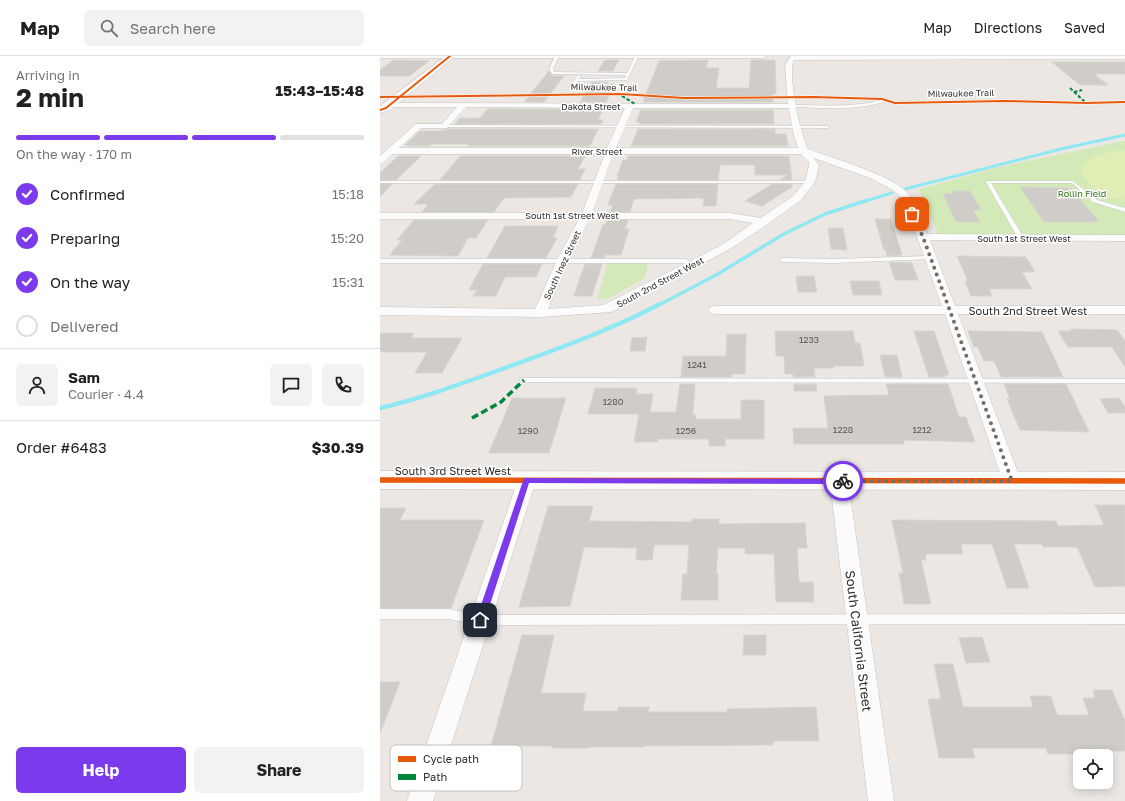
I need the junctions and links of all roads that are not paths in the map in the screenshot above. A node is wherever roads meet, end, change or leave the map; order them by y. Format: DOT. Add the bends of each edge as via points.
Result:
graph roads {
  1 [pos="380,56"];
  2 [pos="450,56"];
  3 [pos="537,56"];
  4 [pos="557,56"];
  5 [pos="598,56"];
  6 [pos="637,56"];
  7 [pos="667,56"];
  8 [pos="754,56"];
  9 [pos="767,56"];
  10 [pos="805,56"];
  11 [pos="820,57"];
  12 [pos="928,57"];
  13 [pos="966,57"];
  14 [pos="1125,57"];
  15 [pos="896,58"];
  16 [pos="788,59"];
  17 [pos="580,74"];
  18 [pos="629,74"];
  19 [pos="576,80"];
  20 [pos="570,90"];
  21 [pos="886,100"];
  22 [pos="793,102"];
  23 [pos="464,105"];
  24 [pos="630,106"];
  25 [pos="385,108"];
  26 [pos="380,118"];
  27 [pos="444,126"];
  28 [pos="621,126"];
  29 [pos="796,127"];
  30 [pos="828,127"];
  31 [pos="391,151"];
  32 [pos="610,151"];
  33 [pos="804,151"];
  34 [pos="380,161"];
  35 [pos="599,181"];
  36 [pos="380,182"];
  37 [pos="810,182"];
  38 [pos="1125,210"];
  39 [pos="586,215"];
  40 [pos="380,216"];
  41 [pos="764,222"];
  42 [pos="923,237"];
  43 [pos="1021,238"];
  44 [pos="1125,238"];
  45 [pos="930,258"];
  46 [pos="380,260"];
  47 [pos="563,260"];
  48 [pos="782,260"];
  49 [pos="693,265"];
  50 [pos="715,310"];
  51 [pos="949,310"];
  52 [pos="1125,310"];
  53 [pos="380,311"];
  54 [pos="540,313"];
  55 [pos="524,380"];
  56 [pos="974,380"];
  57 [pos="1125,381"];
  58 [pos="380,480"];
  59 [pos="526,480"];
  60 [pos="839,481"];
  61 [pos="1012,481"];
  62 [pos="1125,481"];
  63 [pos="380,614"];
  64 [pos="856,618"];
  65 [pos="1125,619"];
  66 [pos="480,620"];
  67 [pos="439,745"];
  68 [pos="423,791"];
  69 [pos="420,801"];
  70 [pos="881,801"];
  1 -- 2 [label="street"];
  2 -- 3 [label="street"];
  2 -- 25 [label="main road"];
  3 -- 4 [label="street"];
  4 -- 5 [label="street"];
  4 -- 17 [label="lane" via="553,62 552,72"];
  5 -- 6 [label="street"];
  6 -- 7 [label="street"];
  6 -- 18 [label="lane"];
  7 -- 8 [label="street"];
  8 -- 9 [label="street"];
  10 -- 11 [label="street"];
  11 -- 15 [label="street"];
  11 -- 16 [label="street"];
  12 -- 13 [label="street"];
  12 -- 15 [label="street"];
  13 -- 14 [label="street"];
  16 -- 22 [label="street"];
  17 -- 18 [label="lane"];
  17 -- 19 [label="lane"];
  18 -- 19 [label="lane" via="624,80"];
  19 -- 20 [label="lane"];
  21 -- 22 [label="lane" via="864,106"];
  22 -- 24 [label="street, Dakota Street"];
  22 -- 29 [label="street"];
  23 -- 24 [label="street, Dakota Street"];
  23 -- 25 [label="street, Dakota Street"];
  23 -- 27 [label="street"];
  24 -- 28 [label="street, South Inez Street"];
  25 -- 26 [label="main road" via="387,112"];
  27 -- 28 [label="lane"];
  27 -- 31 [label="street" via="419,126"];
  28 -- 29 [label="lane"];
  28 -- 32 [label="street, South Inez Street"];
  29 -- 30 [label="lane"];
  29 -- 33 [label="street" via="798,140"];
  31 -- 32 [label="street, River Street"];
  31 -- 34 [label="street"];
  32 -- 33 [label="street, River Street"];
  32 -- 35 [label="street, South Inez Street"];
  33 -- 37 [label="street" via="814,166"];
  33 -- 42 [label="street" via="873,176 896,188 906,197"];
  35 -- 36 [label="lane"];
  35 -- 37 [label="lane"];
  35 -- 39 [label="street, South Inez Street"];
  37 -- 41 [label="street, South 2nd Street West" via="797,198"];
  38 -- 43 [label="lane" via="1095,201 1073,182 988,182"];
  39 -- 40 [label="street, South 1st Street West"];
  39 -- 41 [label="street, South 1st Street West" via="730,216"];
  39 -- 47 [label="street, South Inez Street"];
  41 -- 49 [label="street, South 2nd Street West"];
  42 -- 43 [label="street, South 1st Street West"];
  42 -- 45 [label="street"];
  43 -- 44 [label="street, South 1st Street West"];
  45 -- 48 [label="lane"];
  45 -- 51 [label="street"];
  46 -- 47 [label="lane"];
  47 -- 49 [label="lane" via="685,261"];
  47 -- 54 [label="street, South Inez Street"];
  49 -- 54 [label="street, South 2nd Street West" via="606,310"];
  50 -- 51 [label="street, South 2nd Street West"];
  51 -- 52 [label="street, South 2nd Street West"];
  51 -- 56 [label="street"];
  53 -- 54 [label="street, South 2nd Street West"];
  55 -- 56 [label="lane"];
  56 -- 57 [label="lane"];
  56 -- 61 [label="street"];
  58 -- 59 [label="main road, South 3rd Street West"];
  59 -- 60 [label="main road, South 3rd Street West"];
  59 -- 66 [label="street"];
  60 -- 61 [label="main road, South 3rd Street West"];
  60 -- 64 [label="street, South California Street"];
  61 -- 62 [label="main road, South 3rd Street West"];
  63 -- 66 [label="lane" via="448,614"];
  64 -- 65 [label="lane"];
  64 -- 66 [label="lane"];
  64 -- 70 [label="street, South California Street"];
  66 -- 67 [label="street"];
  68 -- 69 [label="street"];
}
